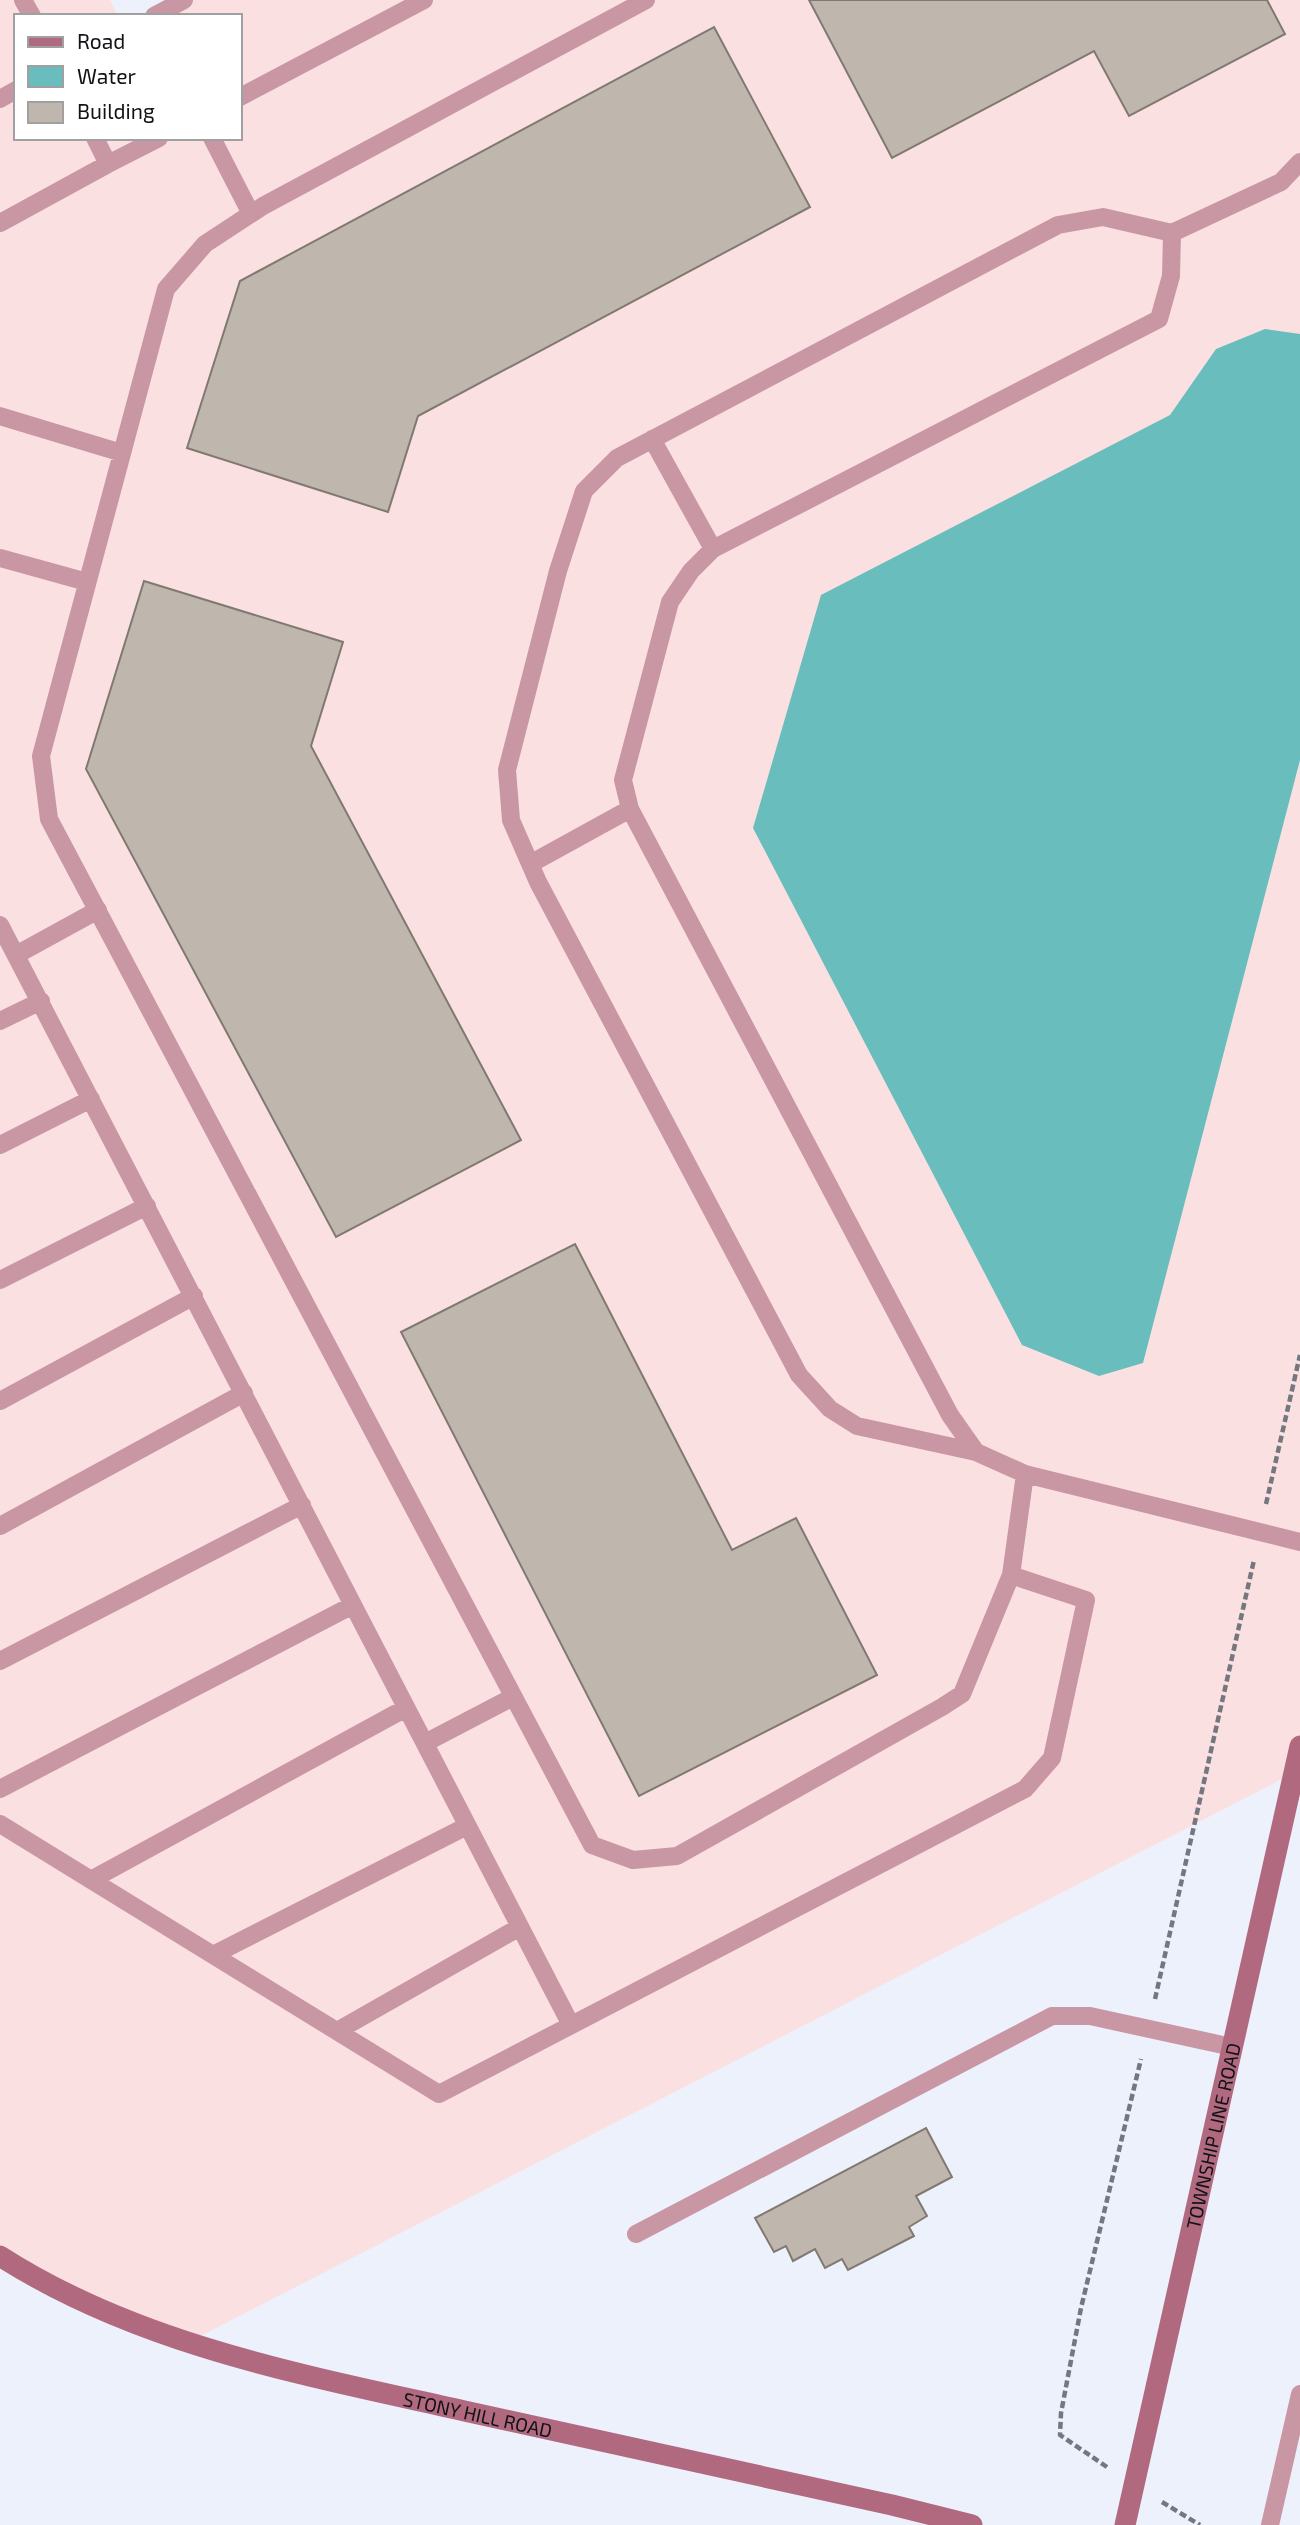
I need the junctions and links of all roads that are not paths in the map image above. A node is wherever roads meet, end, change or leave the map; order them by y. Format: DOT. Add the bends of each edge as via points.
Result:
graph roads {
  1 [pos="184,0"];
  2 [pos="424,0"];
  3 [pos="646,0"];
  4 [pos="158,14"];
  5 [pos="242,96"];
  6 [pos="96,140"];
  7 [pos="155,140"];
  8 [pos="213,140"];
  9 [pos="1300,162"];
  10 [pos="108,164"];
  11 [pos="251,214"];
  12 [pos="0,223"];
  13 [pos="1172,233"];
  14 [pos="0,416"];
  15 [pos="652,439"];
  16 [pos="122,453"];
  17 [pos="713,549"];
  18 [pos="0,558"];
  19 [pos="87,582"];
  20 [pos="630,809"];
  21 [pos="530,864"];
  22 [pos="98,911"];
  23 [pos="0,925"];
  24 [pos="16,955"];
  25 [pos="41,1001"];
  26 [pos="0,1021"];
  27 [pos="92,1099"];
  28 [pos="0,1145"];
  29 [pos="147,1206"];
  30 [pos="0,1280"];
  31 [pos="194,1296"];
  32 [pos="244,1393"];
  33 [pos="0,1401"];
  34 [pos="976,1452"];
  35 [pos="1025,1474"];
  36 [pos="302,1505"];
  37 [pos="0,1526"];
  38 [pos="1300,1542"];
  39 [pos="1011,1575"];
  40 [pos="353,1605"];
  41 [pos="0,1661"];
  42 [pos="513,1697"];
  43 [pos="406,1708"];
  44 [pos="425,1743"];
  45 [pos="1300,1746"];
  46 [pos="0,1789"];
  47 [pos="0,1824"];
  48 [pos="467,1826"];
  49 [pos="91,1880"];
  50 [pos="520,1927"];
  51 [pos="213,1955"];
  52 [pos="570,2025"];
  53 [pos="337,2031"];
  54 [pos="1233,2047"];
  55 [pos="636,2234"];
  56 [pos="0,2256"];
  57 [pos="1300,2394"];
  58 [pos="972,2525"];
  59 [pos="1125,2525"];
  60 [pos="1270,2525"];
  1 -- 4 [label="lane"];
  2 -- 5 [label="lane"];
  3 -- 11 [label="lane"];
  6 -- 10 [label="lane"];
  7 -- 10 [label="lane"];
  8 -- 11 [label="lane"];
  9 -- 13 [label="lane" via="1281,182"];
  10 -- 12 [label="lane"];
  11 -- 16 [label="lane" via="205,244 166,289"];
  13 -- 15 [label="lane" via="1103,217 1058,225"];
  13 -- 17 [label="lane" via="1171,276 1159,319"];
  14 -- 16 [label="lane"];
  15 -- 17 [label="lane"];
  15 -- 21 [label="lane" via="617,458 584,491 558,571 507,770 511,820"];
  16 -- 19 [label="lane"];
  17 -- 20 [label="lane" via="670,602 623,780"];
  18 -- 19 [label="lane"];
  19 -- 22 [label="lane" via="41,756 49,818"];
  20 -- 21 [label="lane"];
  20 -- 34 [label="lane" via="950,1415"];
  21 -- 34 [label="lane" via="799,1374 830,1409 857,1426"];
  22 -- 24 [label="lane"];
  22 -- 42 [label="lane"];
  23 -- 24 [label="lane"];
  24 -- 25 [label="lane"];
  25 -- 26 [label="lane"];
  25 -- 27 [label="lane"];
  27 -- 28 [label="lane"];
  27 -- 29 [label="lane"];
  29 -- 30 [label="lane"];
  29 -- 31 [label="lane"];
  31 -- 32 [label="lane"];
  31 -- 33 [label="lane"];
  32 -- 36 [label="lane"];
  32 -- 37 [label="lane"];
  34 -- 35 [label="lane"];
  35 -- 38 [label="lane"];
  35 -- 39 [label="lane"];
  36 -- 40 [label="lane"];
  36 -- 41 [label="lane"];
  39 -- 42 [label="lane" via="962,1694 677,1856 633,1860 592,1845"];
  39 -- 52 [label="lane" via="1086,1600 1052,1758 1025,1789"];
  40 -- 43 [label="lane"];
  40 -- 46 [label="lane"];
  42 -- 44 [label="lane"];
  43 -- 44 [label="lane"];
  43 -- 49 [label="lane"];
  44 -- 48 [label="lane"];
  45 -- 54 [label="street, TOWNSHIP LINE ROAD"];
  47 -- 49 [label="lane"];
  48 -- 50 [label="lane"];
  48 -- 51 [label="lane"];
  49 -- 51 [label="lane"];
  50 -- 52 [label="lane"];
  50 -- 53 [label="lane"];
  51 -- 53 [label="lane"];
  52 -- 53 [label="lane" via="439,2094"];
  54 -- 55 [label="lane" via="1090,2016 1052,2016"];
  54 -- 59 [label="street, TOWNSHIP LINE ROAD"];
  56 -- 58 [label="street, STONY HILL ROAD" via="93,2305 187,2343 313,2378"];
  57 -- 60 [label="lane"];
}
